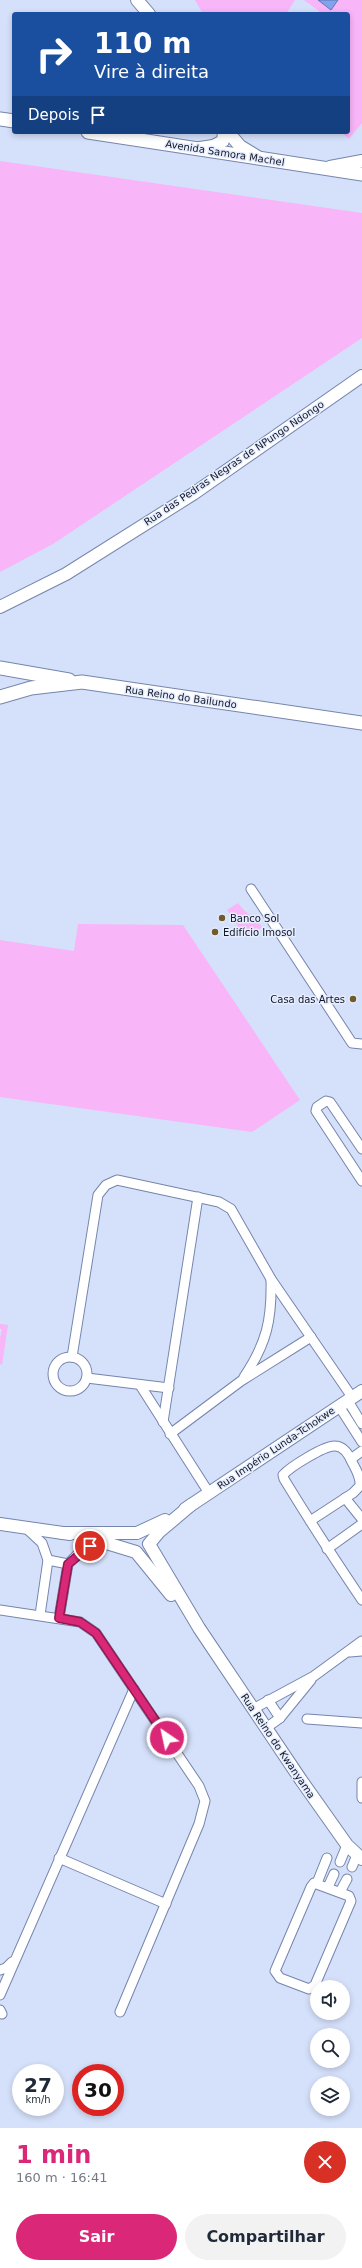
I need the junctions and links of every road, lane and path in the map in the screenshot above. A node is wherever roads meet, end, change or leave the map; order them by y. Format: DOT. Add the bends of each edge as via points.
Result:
graph roads {
  1 [pos="137,0"];
  2 [pos="147,12"];
  3 [pos="0,119"];
  4 [pos="12,121"];
  5 [pos="102,134"];
  6 [pos="224,134"];
  7 [pos="230,134"];
  8 [pos="200,148"];
  9 [pos="263,159"];
  10 [pos="362,161"];
  11 [pos="321,168"];
  12 [pos="362,174"];
  13 [pos="362,376"];
  14 [pos="0,607"];
  15 [pos="0,668"];
  16 [pos="82,682"];
  17 [pos="0,697"];
  18 [pos="362,723"];
  19 [pos="251,889"];
  20 [pos="362,1044"];
  21 [pos="362,1149"];
  22 [pos="362,1181"];
  23 [pos="198,1197"];
  24 [pos="271,1279"];
  25 [pos="311,1337"];
  26 [pos="72,1357"];
  27 [pos="87,1378"];
  28 [pos="242,1381"];
  29 [pos="140,1385"];
  30 [pos="169,1388"];
  31 [pos="350,1399"];
  32 [pos="163,1422"];
  33 [pos="362,1424"];
  34 [pos="170,1434"];
  35 [pos="362,1442"];
  36 [pos="362,1451"];
  37 [pos="351,1459"];
  38 [pos="209,1493"];
  39 [pos="345,1498"];
  40 [pos="191,1505"];
  41 [pos="362,1519"];
  42 [pos="310,1521"];
  43 [pos="0,1524"];
  44 [pos="362,1524"];
  45 [pos="27,1529"];
  46 [pos="62,1533"];
  47 [pos="137,1533"];
  48 [pos="103,1541"];
  49 [pos="149,1544"];
  50 [pos="327,1549"];
  51 [pos="136,1552"];
  52 [pos="48,1560"];
  53 [pos="68,1564"];
  54 [pos="362,1600"];
  55 [pos="0,1610"];
  56 [pos="40,1616"];
  57 [pos="59,1618"];
  58 [pos="199,1628"];
  59 [pos="362,1641"];
  60 [pos="362,1651"];
  61 [pos="350,1652"];
  62 [pos="314,1676"];
  63 [pos="134,1689"];
  64 [pos="268,1700"];
  65 [pos="253,1709"];
  66 [pos="280,1718"];
  67 [pos="307,1719"];
  68 [pos="362,1723"];
  69 [pos="266,1728"];
  70 [pos="362,1782"];
  71 [pos="362,1798"];
  72 [pos="347,1845"];
  73 [pos="359,1857"];
  74 [pos="59,1858"];
  75 [pos="328,1858"];
  76 [pos="340,1862"];
  77 [pos="352,1867"];
  78 [pos="334,1874"];
  79 [pos="346,1879"];
  80 [pos="316,1883"];
  81 [pos="328,1887"];
  82 [pos="340,1892"];
  83 [pos="166,1904"];
  84 [pos="14,1959"];
  85 [pos="0,1970"];
  86 [pos="0,1995"];
  87 [pos="120,2012"];
  1 -- 2 [label="street"];
  3 -- 4 [label="main road"];
  5 -- 8 [label="main road, Avenida Samora Machel"];
  6 -- 8 [label="street" via="223,141"];
  7 -- 9 [label="street" via="240,146"];
  8 -- 9 [label="main road, Avenida Samora Machel"];
  9 -- 11 [label="main road, Avenida Samora Machel"];
  10 -- 11 [label="street"];
  11 -- 12 [label="main road, Avenida Samora Machel"];
  13 -- 14 [label="street, Rua das Pedras Negras de NPungo Ndongo" via="193,494 66,574"];
  15 -- 16 [label="main road"];
  16 -- 17 [label="main road, Rua Reino do Bailundo" via="31,688"];
  16 -- 18 [label="main road, Rua Reino do Bailundo"];
  19 -- 20 [label="street" via="352,1043"];
  21 -- 22 [label="street" via="330,1102 326,1101 317,1107 316,1111"];
  23 -- 24 [label="street" via="218,1202 230,1209"];
  23 -- 26 [label="street" via="117,1180 106,1185 98,1194"];
  23 -- 30 [label="street"];
  24 -- 25 [label="street"];
  24 -- 28 [label="street" via="272,1308 265,1341"];
  25 -- 28 [label="street"];
  25 -- 31 [label="street"];
  26 -- 27 [label="street" via="84,1363"];
  26 -- 27 [label="street" via="63,1358 53,1368 52,1374 56,1385 69,1392 76,1391"];
  27 -- 29 [label="street"];
  28 -- 34 [label="street"];
  29 -- 30 [label="street"];
  29 -- 32 [label="street"];
  30 -- 32 [label="street"];
  31 -- 33 [label="street"];
  31 -- 35 [label="street"];
  31 -- 38 [label="street, Rua Império Lunda-Tchokwe"];
  32 -- 34 [label="street"];
  34 -- 38 [label="street"];
  36 -- 37 [label="street"];
  37 -- 39 [label="street" via="359,1476 360,1486"];
  37 -- 42 [label="street" via="344,1449 329,1446 284,1475"];
  38 -- 40 [label="street, Rua Império Lunda-Tchokwe"];
  39 -- 41 [label="street"];
  39 -- 42 [label="street"];
  40 -- 47 [label="street, Rua Império Lunda-Tchokwe"];
  40 -- 49 [label="street, Rua Império Lunda-Tchokwe"];
  42 -- 50 [label="street"];
  43 -- 45 [label="street, Rua Império Lunda-Tchokwe"];
  44 -- 50 [label="street"];
  45 -- 46 [label="street, Rua Império Lunda-Tchokwe"];
  45 -- 52 [label="street" via="42,1543"];
  46 -- 47 [label="street, Rua Império Lunda-Tchokwe"];
  46 -- 48 [label="street, Rua Império Lunda-Tchokwe"];
  47 -- 49 [label="street" via="147,1536"];
  47 -- 51 [label="street" via="131,1537 130,1544"];
  48 -- 51 [label="street, Rua Império Lunda-Tchokwe"];
  48 -- 53 [label="street" via="82,1551"];
  49 -- 51 [label="street, Rua Império Lunda-Tchokwe" via="144,1551"];
  49 -- 58 [label="street, Rua Reino do Kwanyama"];
  50 -- 54 [label="street"];
  51 -- 58 [label="street, Rua Reino do Kwanyama"];
  52 -- 53 [label="street"];
  52 -- 56 [label="street"];
  53 -- 57 [label="street"];
  55 -- 56 [label="street"];
  56 -- 57 [label="street"];
  57 -- 63 [label="street" via="80,1622 96,1633"];
  58 -- 65 [label="street, Rua Reino do Kwanyama"];
  59 -- 60 [label="street"];
  59 -- 61 [label="street"];
  60 -- 61 [label="street"];
  61 -- 62 [label="street"];
  62 -- 64 [label="street"];
  62 -- 66 [label="street"];
  63 -- 74 [label="street"];
  63 -- 83 [label="street" via="199,1786 205,1801 204,1813"];
  64 -- 65 [label="street"];
  64 -- 66 [label="street"];
  65 -- 69 [label="street, Rua Reino do Kwanyama"];
  66 -- 69 [label="street"];
  67 -- 68 [label="street"];
  69 -- 72 [label="street, Rua Reino do Kwanyama"];
  70 -- 71 [label="street"];
  72 -- 73 [label="street, Rua Reino do Kwanyama"];
  72 -- 76 [label="street"];
  73 -- 77 [label="street"];
  74 -- 83 [label="street"];
  74 -- 84 [label="street"];
  75 -- 80 [label="street"];
  78 -- 81 [label="street"];
  79 -- 82 [label="street"];
  80 -- 81 [label="street"];
  80 -- 82 [label="street" via="311,1887 275,1971 280,1978 309,1989 314,1986 351,1901"];
  81 -- 82 [label="street"];
  83 -- 87 [label="street"];
  84 -- 85 [label="street" via="6,1968"];
  84 -- 86 [label="street"];
}
